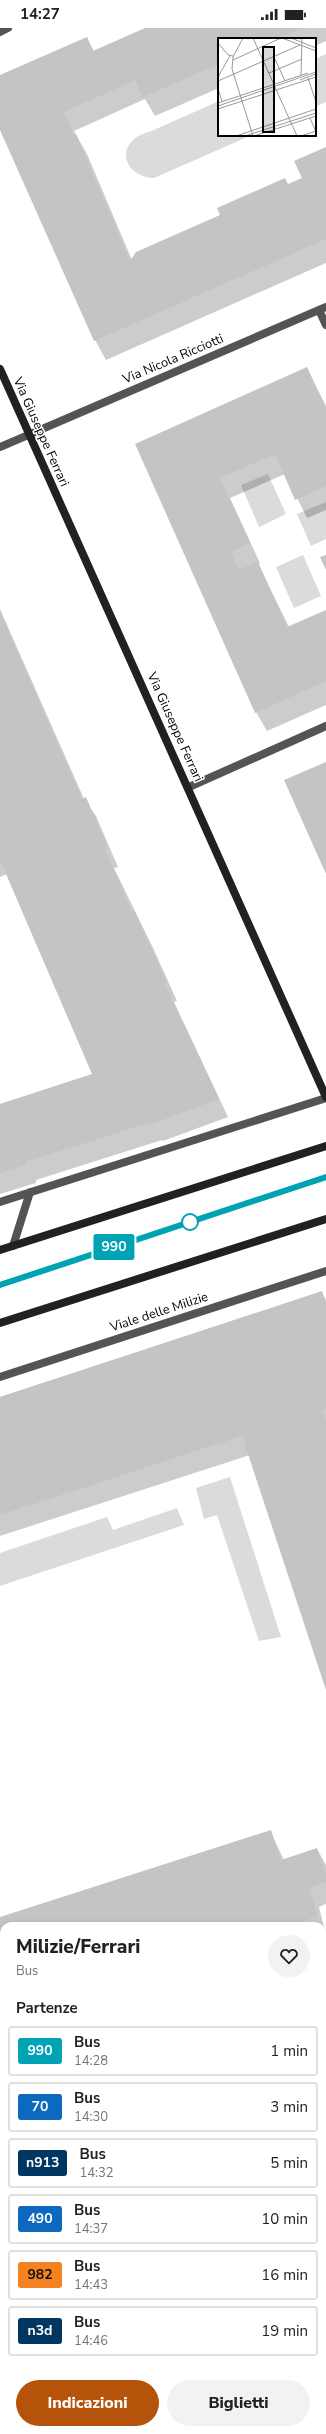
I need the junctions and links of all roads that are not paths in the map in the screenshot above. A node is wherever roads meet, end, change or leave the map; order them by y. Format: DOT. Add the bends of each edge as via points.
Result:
graph roads {
  1 [pos="8,28"];
  2 [pos="0,32"];
  3 [pos="323,308"];
  4 [pos="326,325"];
  5 [pos="0,369"];
  6 [pos="29,434"];
  7 [pos="0,447"];
  8 [pos="326,726"];
  9 [pos="189,787"];
  10 [pos="326,1098"];
  11 [pos="326,1146"];
  12 [pos="326,1177"];
  13 [pos="30,1192"];
  14 [pos="0,1202"];
  15 [pos="326,1219"];
  16 [pos="13,1246"];
  17 [pos="0,1250"];
  18 [pos="326,1271"];
  19 [pos="0,1285"];
  20 [pos="0,1323"];
  21 [pos="0,1377"];
  1 -- 2 [label="street"];
  3 -- 4 [label="street"];
  3 -- 6 [label="street, Via Nicola Ricciotti"];
  5 -- 6 [label="street, Via Giuseppe Ferrari"];
  6 -- 7 [label="street, Via Nicola Ricciotti"];
  6 -- 9 [label="street, Via Giuseppe Ferrari"];
  8 -- 9 [label="street"];
  9 -- 10 [label="street, Via Giuseppe Ferrari"];
  10 -- 13 [label="street"];
  11 -- 16 [label="street"];
  12 -- 19 [label="street"];
  13 -- 14 [label="street"];
  13 -- 16 [label="street"];
  15 -- 20 [label="street"];
  16 -- 17 [label="street"];
  18 -- 21 [label="street, Viale delle Milizie"];
}
